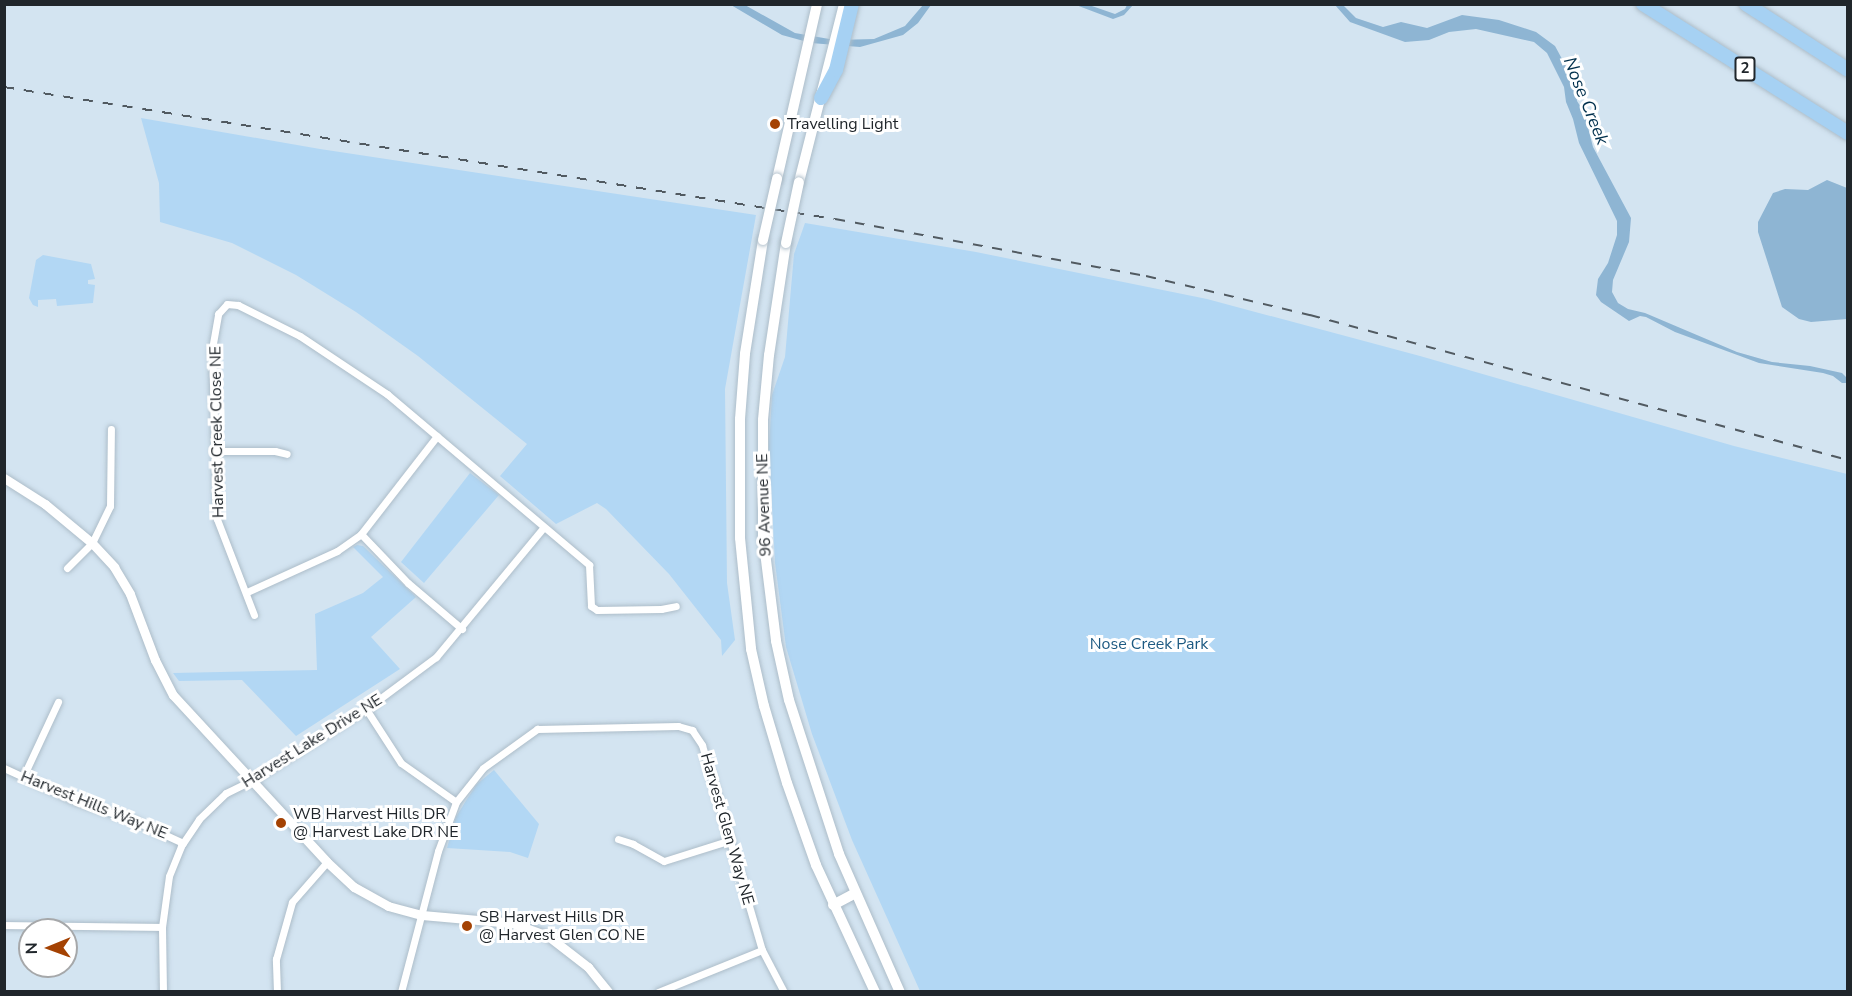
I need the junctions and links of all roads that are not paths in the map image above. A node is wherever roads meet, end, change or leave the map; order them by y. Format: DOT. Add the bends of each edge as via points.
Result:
graph roads {
  1 [pos="817,4"];
  2 [pos="844,4"];
  3 [pos="852,4"];
  4 [pos="1642,4"];
  5 [pos="1746,4"];
  6 [pos="1848,70"];
  7 [pos="820,98"];
  8 [pos="1848,133"];
  9 [pos="111,429"];
  10 [pos="437,436"];
  11 [pos="214,451"];
  12 [pos="287,454"];
  13 [pos="4,478"];
  14 [pos="543,528"];
  15 [pos="361,534"];
  16 [pos="92,543"];
  17 [pos="67,568"];
  18 [pos="247,592"];
  19 [pos="676,606"];
  20 [pos="254,615"];
  21 [pos="462,629"];
  22 [pos="58,702"];
  23 [pos="366,709"];
  24 [pos="4,768"];
  25 [pos="23,777"];
  26 [pos="251,781"];
  27 [pos="456,802"];
  28 [pos="618,839"];
  29 [pos="728,841"];
  30 [pos="183,843"];
  31 [pos="327,862"];
  32 [pos="855,894"];
  33 [pos="833,905"];
  34 [pos="422,915"];
  35 [pos="4,925"];
  36 [pos="162,927"];
  37 [pos="762,950"];
  38 [pos="163,992"];
  39 [pos="277,992"];
  40 [pos="401,992"];
  41 [pos="608,992"];
  42 [pos="658,992"];
  43 [pos="784,992"];
  44 [pos="875,992"];
  45 [pos="900,992"];
  1 -- 33 [label="main road, 96 Avenue NE, bridge" via="763,240 745,354 739,500 746,609 764,706 786,783"];
  2 -- 7 [label="main road, 96 Avenue NE"];
  3 -- 7 [label="highway" via="836,70"];
  4 -- 8 [label="highway, 2"];
  5 -- 6 [label="highway"];
  7 -- 32 [label="main road, 96 Avenue NE, bridge" via="786,243 769,355 763,420 763,536 776,641 789,700 812,777"];
  9 -- 16 [label="street" via="110,506"];
  10 -- 11 [label="street, Harvest Creek Close NE" via="387,394 300,336 238,305 227,304 218,314 212,349"];
  10 -- 14 [label="street, Harvest Creek Close NE"];
  10 -- 15 [label="street"];
  11 -- 12 [label="street"];
  11 -- 18 [label="street, Harvest Creek Close NE" via="217,519"];
  13 -- 16 [label="street" via="37,498"];
  14 -- 19 [label="street, Harvest Creek Close NE" via="589,565 591,606 597,610"];
  14 -- 21 [label="street, Harvest Lake Drive NE"];
  15 -- 18 [label="street" via="337,551"];
  15 -- 21 [label="street" via="408,583"];
  16 -- 17 [label="street"];
  16 -- 26 [label="street" via="114,567 130,594 173,695"];
  18 -- 20 [label="street, Harvest Creek Close NE"];
  21 -- 23 [label="street, Harvest Lake Drive NE" via="436,657"];
  22 -- 25 [label="street"];
  23 -- 26 [label="street, Harvest Lake Drive NE"];
  23 -- 27 [label="street" via="401,763"];
  24 -- 25 [label="street, Harvest Hills Way NE"];
  25 -- 30 [label="street, Harvest Hills Way NE"];
  26 -- 30 [label="street, Harvest Lake Drive NE" via="226,793 199,819"];
  26 -- 31 [label="street"];
  27 -- 29 [label="street, Harvest Glen Way NE" via="483,768 537,729 678,726 692,730 702,745"];
  27 -- 34 [label="street, Harvest Glen Way NE" via="438,851"];
  28 -- 29 [label="street" via="664,861"];
  29 -- 37 [label="street, Harvest Glen Way NE"];
  30 -- 36 [label="street, Harvest Lake Drive NE" via="169,876"];
  31 -- 34 [label="street" via="354,888 371,898"];
  31 -- 39 [label="street" via="292,902 276,959"];
  32 -- 33 [label="main road"];
  32 -- 45 [label="main road, 96 Avenue NE"];
  33 -- 44 [label="main road, 96 Avenue NE"];
  34 -- 40 [label="street, Harvest Glen Way NE"];
  34 -- 41 [label="street" via="512,922 548,936 588,967"];
  35 -- 36 [label="street"];
  36 -- 38 [label="street, Harvest Lake Drive NE"];
  37 -- 42 [label="street"];
  37 -- 43 [label="street, Harvest Glen Way NE"];
}
